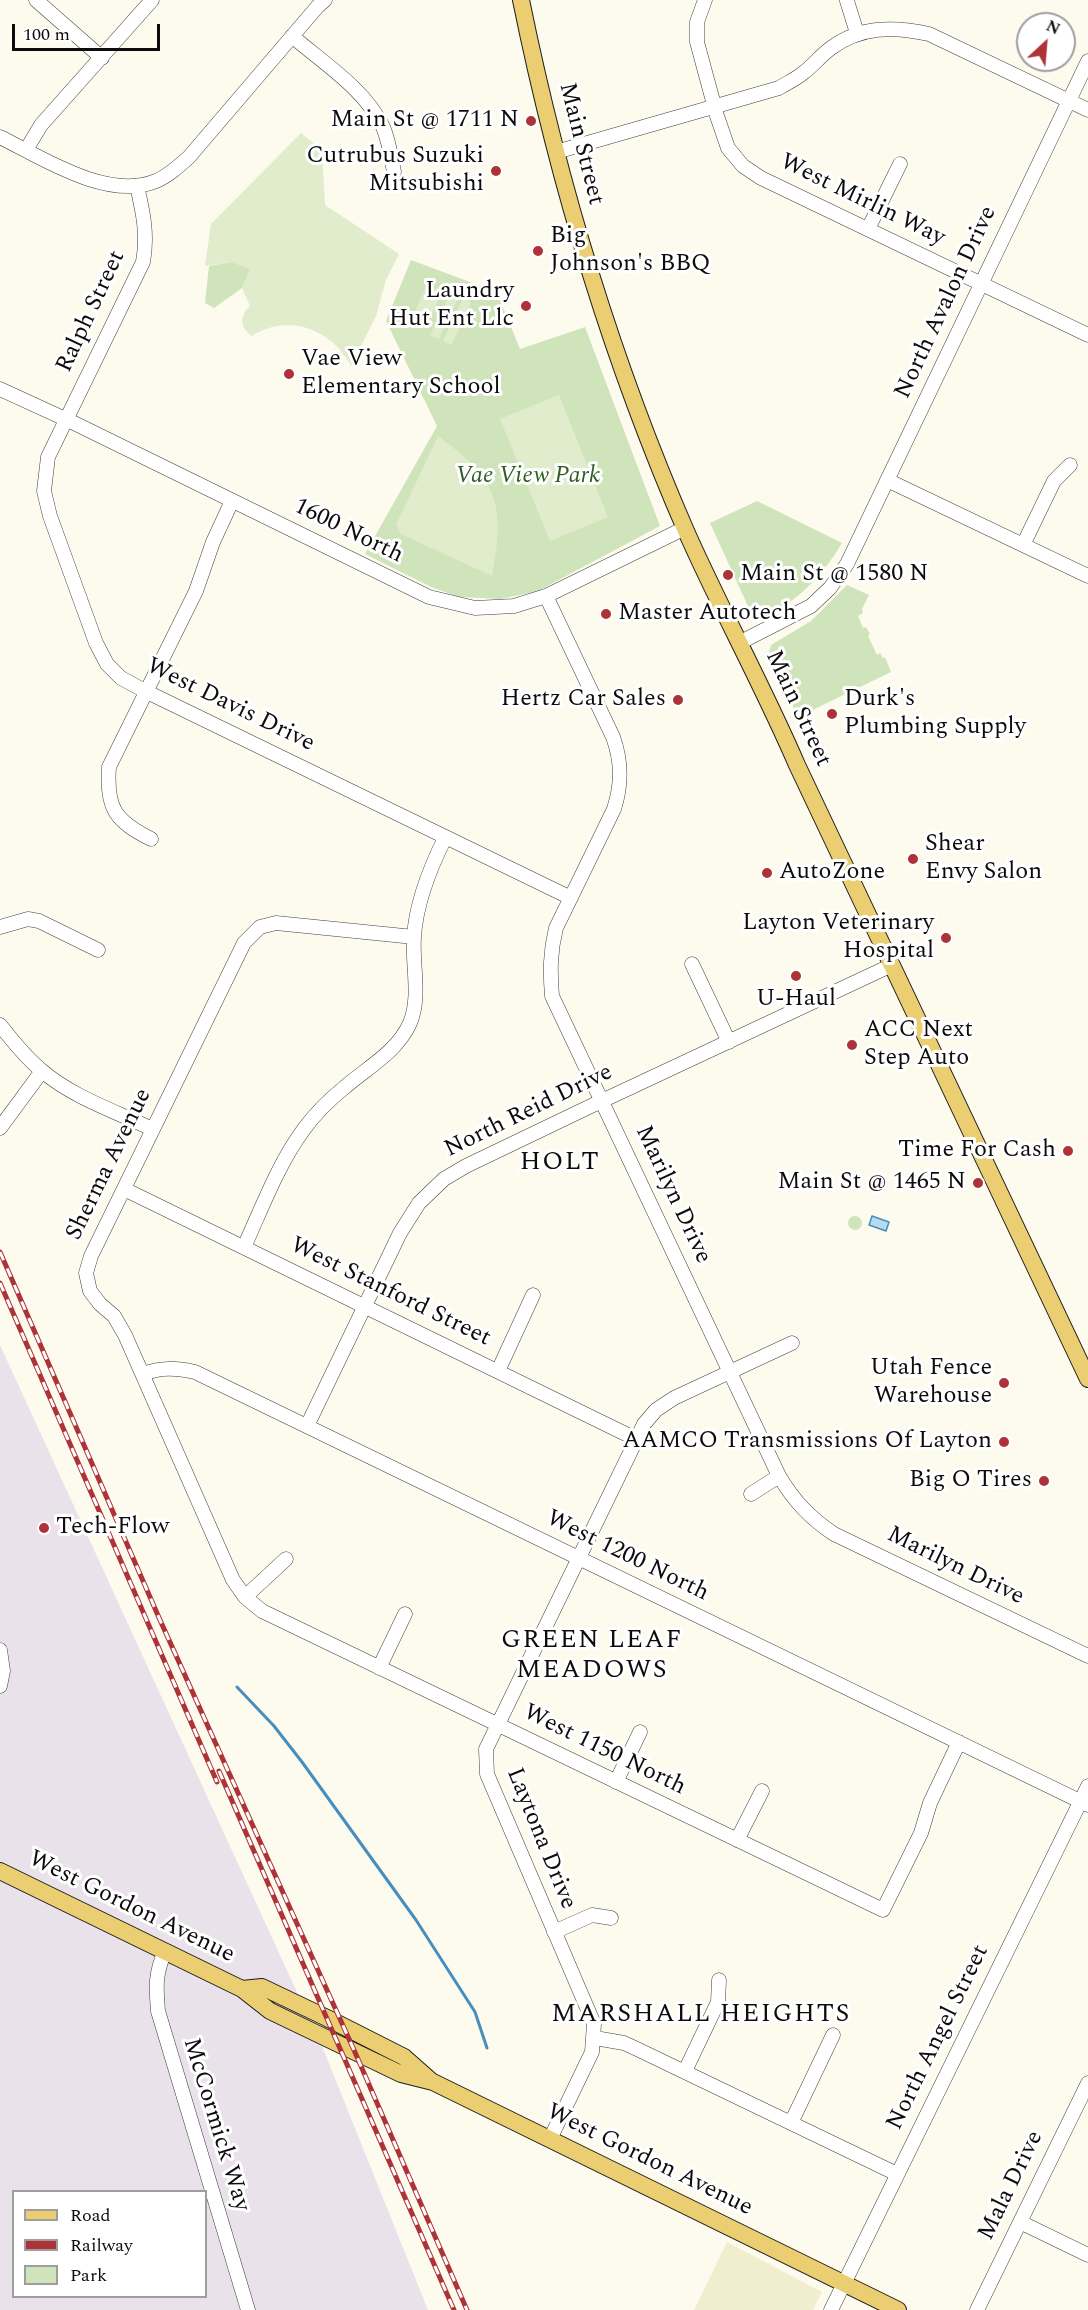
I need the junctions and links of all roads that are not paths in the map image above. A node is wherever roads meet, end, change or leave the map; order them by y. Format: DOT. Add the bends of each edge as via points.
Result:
graph roads {
  1 [pos="36,0"];
  2 [pos="152,0"];
  3 [pos="326,0"];
  4 [pos="521,0"];
  5 [pos="705,0"];
  6 [pos="847,1"];
  7 [pos="857,33"];
  8 [pos="292,36"];
  9 [pos="102,58"];
  10 [pos="1088,61"];
  11 [pos="1068,101"];
  12 [pos="714,106"];
  13 [pos="1088,110"];
  14 [pos="0,137"];
  15 [pos="26,150"];
  16 [pos="556,152"];
  17 [pos="900,164"];
  18 [pos="394,172"];
  19 [pos="137,186"];
  20 [pos="868,229"];
  21 [pos="980,283"];
  22 [pos="1088,335"];
  23 [pos="0,389"];
  24 [pos="66,419"];
  25 [pos="1070,465"];
  26 [pos="887,480"];
  27 [pos="232,501"];
  28 [pos="685,528"];
  29 [pos="1023,545"];
  30 [pos="1088,576"];
  31 [pos="546,596"];
  32 [pos="739,643"];
  33 [pos="145,691"];
  34 [pos="151,838"];
  35 [pos="445,838"];
  36 [pos="571,898"];
  37 [pos="0,927"];
  38 [pos="414,937"];
  39 [pos="98,950"];
  40 [pos="692,964"];
  41 [pos="892,965"];
  42 [pos="0,1025"];
  43 [pos="729,1042"];
  44 [pos="42,1071"];
  45 [pos="602,1101"];
  46 [pos="0,1128"];
  47 [pos="152,1129"];
  48 [pos="124,1189"];
  49 [pos="244,1247"];
  50 [pos="533,1294"];
  51 [pos="365,1306"];
  52 [pos="792,1343"];
  53 [pos="498,1371"];
  54 [pos="730,1371"];
  55 [pos="143,1374"];
  56 [pos="1088,1379"];
  57 [pos="307,1426"];
  58 [pos="636,1439"];
  59 [pos="779,1476"];
  60 [pos="751,1494"];
  61 [pos="286,1558"];
  62 [pos="578,1558"];
  63 [pos="245,1597"];
  64 [pos="405,1614"];
  65 [pos="0,1650"];
  66 [pos="1088,1656"];
  67 [pos="379,1668"];
  68 [pos="0,1686"];
  69 [pos="497,1725"];
  70 [pos="640,1732"];
  71 [pos="959,1742"];
  72 [pos="616,1782"];
  73 [pos="1088,1786"];
  74 [pos="762,1791"];
  75 [pos="1084,1803"];
  76 [pos="737,1840"];
  77 [pos="0,1871"];
  78 [pos="611,1918"];
  79 [pos="554,1932"];
  80 [pos="165,1951"];
  81 [pos="719,1980"];
  82 [pos="833,2035"];
  83 [pos="595,2038"];
  84 [pos="685,2071"];
  85 [pos="1088,2083"];
  86 [pos="1082,2111"];
  87 [pos="791,2123"];
  88 [pos="550,2139"];
  89 [pos="897,2174"];
  90 [pos="1020,2222"];
  91 [pos="1088,2255"];
  92 [pos="844,2284"];
  93 [pos="248,2310"];
  94 [pos="831,2310"];
  95 [pos="898,2310"];
  96 [pos="977,2310"];
  1 -- 9 [label="street"];
  2 -- 9 [label="street"];
  3 -- 8 [label="street"];
  4 -- 16 [label="main road, Main Street"];
  5 -- 12 [label="street, West Mirlin Way" via="697,22 697,42"];
  6 -- 7 [label="street"];
  7 -- 11 [label="street" via="905,28 929,34"];
  7 -- 12 [label="street" via="830,48 803,74 779,88"];
  8 -- 18 [label="street" via="374,111 390,149"];
  8 -- 19 [label="street" via="189,157 173,171"];
  9 -- 15 [label="street" via="41,125"];
  10 -- 11 [label="street, North Avalon Drive"];
  11 -- 13 [label="street"];
  11 -- 21 [label="street, North Avalon Drive"];
  12 -- 16 [label="street"];
  12 -- 20 [label="street, West Mirlin Way" via="728,148 743,166"];
  14 -- 15 [label="street"];
  15 -- 19 [label="street" via="84,178"];
  16 -- 28 [label="main road, Main Street" via="578,235 629,388"];
  17 -- 20 [label="street"];
  19 -- 24 [label="street, Ralph Street" via="146,224 143,262"];
  20 -- 21 [label="street, West Mirlin Way"];
  21 -- 22 [label="street, West Mirlin Way"];
  21 -- 26 [label="street, North Avalon Drive"];
  23 -- 24 [label="street, 1600 North"];
  24 -- 27 [label="street, 1600 North"];
  24 -- 33 [label="street, West Davis Drive" via="44,473 50,516 96,644 121,678"];
  25 -- 29 [label="street" via="1054,481"];
  26 -- 29 [label="street"];
  26 -- 32 [label="street, North Avalon Drive" via="847,564 830,588 811,606"];
  27 -- 31 [label="street, 1600 North" via="448,603 495,608"];
  27 -- 33 [label="street" via="196,591"];
  28 -- 31 [label="street, 1600 North"];
  28 -- 32 [label="main road, Main Street"];
  29 -- 30 [label="street"];
  31 -- 36 [label="street, Marilyn Drive" via="613,736 621,771 614,809"];
  32 -- 41 [label="main road, Main Street"];
  33 -- 34 [label="street" via="109,767 107,789 114,810 129,828"];
  33 -- 35 [label="street, West Davis Drive"];
  35 -- 36 [label="street, West Davis Drive"];
  35 -- 38 [label="street" via="426,882"];
  36 -- 45 [label="street, Marilyn Drive" via="551,948 552,996"];
  37 -- 39 [label="street" via="28,919 39,921"];
  38 -- 47 [label="street, Sherma Avenue" via="276,923 260,927 244,943"];
  38 -- 49 [label="street" via="415,1002 411,1022 390,1051 345,1086 304,1129 287,1155"];
  40 -- 43 [label="street"];
  41 -- 43 [label="street, North Reid Drive"];
  41 -- 56 [label="main road, Main Street"];
  42 -- 44 [label="street"];
  43 -- 45 [label="street, North Reid Drive"];
  44 -- 46 [label="street"];
  44 -- 47 [label="street" via="72,1091"];
  45 -- 51 [label="street, North Reid Drive" via="444,1179 419,1203 400,1233"];
  45 -- 54 [label="street, Marilyn Drive"];
  47 -- 48 [label="street, Sherma Avenue"];
  48 -- 49 [label="street, West Stanford Street"];
  48 -- 55 [label="street, Sherma Avenue" via="86,1273 90,1291 114,1316"];
  49 -- 51 [label="street, West Stanford Street"];
  50 -- 53 [label="street"];
  51 -- 53 [label="street, West Stanford Street"];
  51 -- 57 [label="street, North Reid Drive"];
  52 -- 54 [label="street, Laytona Drive"];
  53 -- 58 [label="street, West Stanford Street"];
  54 -- 58 [label="street, Laytona Drive" via="656,1410"];
  54 -- 59 [label="street, Marilyn Drive"];
  55 -- 57 [label="street, West 1200 North" via="177,1368 195,1372"];
  55 -- 63 [label="street, Sherma Avenue" via="233,1580"];
  57 -- 62 [label="street, West 1200 North"];
  58 -- 62 [label="street, Laytona Drive"];
  59 -- 60 [label="street"];
  59 -- 66 [label="street, Marilyn Drive" via="790,1496 834,1534"];
  61 -- 63 [label="street"];
  62 -- 69 [label="street, Laytona Drive"];
  62 -- 71 [label="street, West 1200 North"];
  63 -- 67 [label="street, West 1150 North" via="262,1611"];
  64 -- 67 [label="street"];
  65 -- 68 [label="street"];
  67 -- 69 [label="street, West 1150 North"];
  69 -- 72 [label="street, West 1150 North"];
  69 -- 79 [label="street, Laytona Drive" via="486,1749 487,1774"];
  70 -- 72 [label="street"];
  71 -- 75 [label="street, West 1200 North"];
  71 -- 76 [label="street, West 1150 North" via="883,1910"];
  72 -- 76 [label="street, West 1150 North"];
  73 -- 75 [label="street, North Angel Street"];
  74 -- 76 [label="street"];
  75 -- 89 [label="street, North Angel Street"];
  77 -- 80 [label="main road, West Gordon Avenue"];
  78 -- 79 [label="street" via="592,1915"];
  79 -- 83 [label="street, Laytona Drive" via="590,2011"];
  80 -- 88 [label="main road, West Gordon Avenue" via="242,1989 270,2011 401,2074 433,2082"];
  80 -- 93 [label="street, McCormick Way" via="155,1983 158,2011"];
  81 -- 84 [label="street" via="718,2002"];
  82 -- 87 [label="street"];
  83 -- 84 [label="street" via="624,2043"];
  83 -- 88 [label="street"];
  84 -- 87 [label="street"];
  85 -- 86 [label="street, Mala Drive"];
  86 -- 90 [label="street, Mala Drive"];
  87 -- 89 [label="street"];
  88 -- 92 [label="main road, West Gordon Avenue"];
  89 -- 92 [label="street, North Angel Street"];
  90 -- 91 [label="street"];
  90 -- 96 [label="street, Mala Drive"];
  92 -- 94 [label="street, North Angel Street"];
  92 -- 95 [label="main road, West Gordon Avenue"];
}
